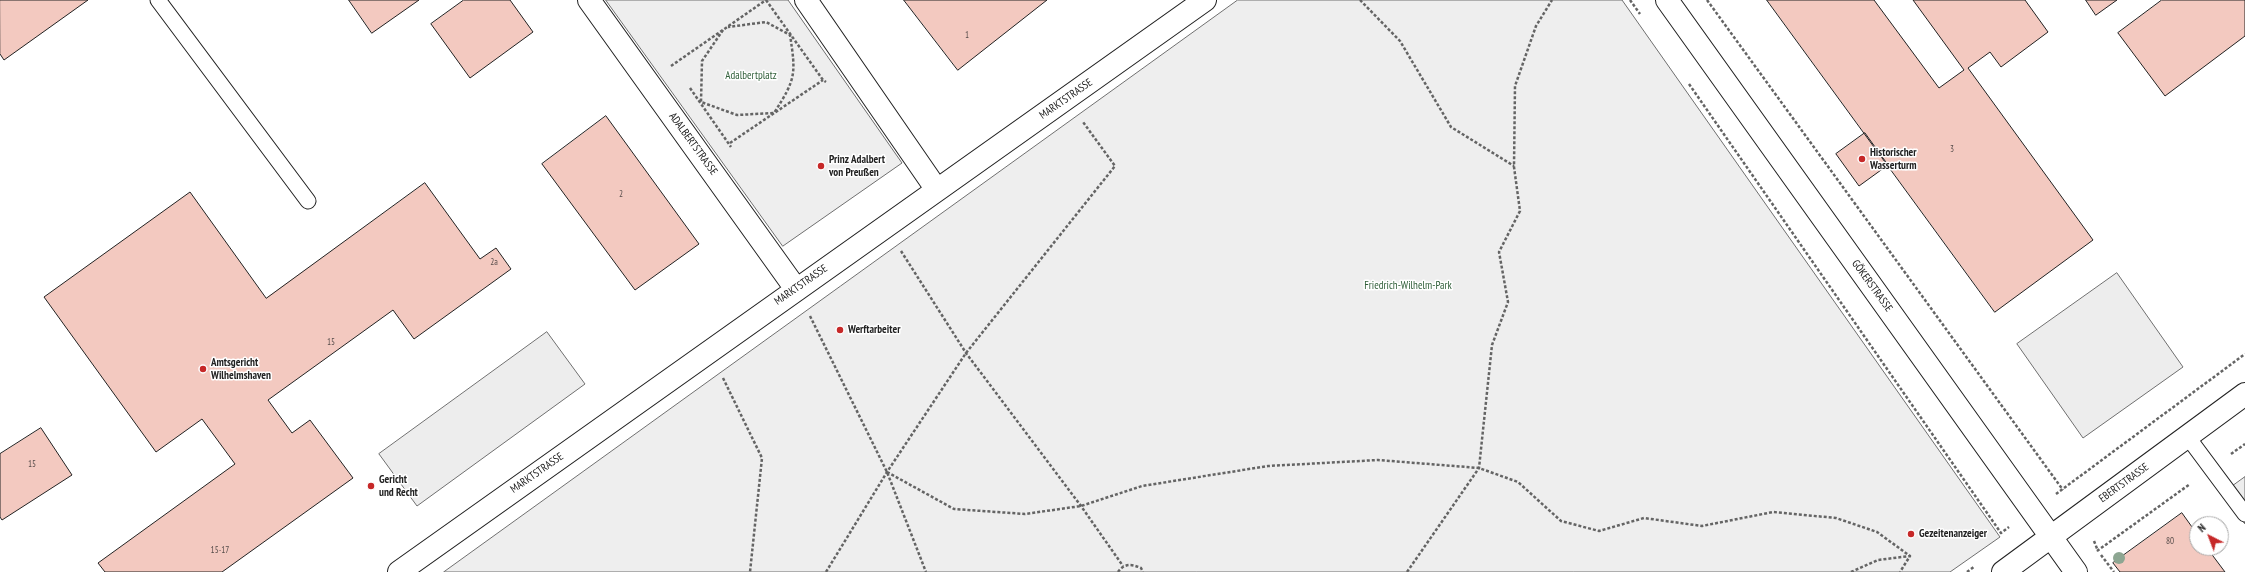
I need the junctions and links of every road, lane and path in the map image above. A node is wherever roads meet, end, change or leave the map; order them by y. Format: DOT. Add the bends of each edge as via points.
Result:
graph roads {
  1 [pos="158,0"];
  2 [pos="589,0"];
  3 [pos="766,0"];
  4 [pos="806,0"];
  5 [pos="1205,0"];
  6 [pos="1360,0"];
  7 [pos="1552,0"];
  8 [pos="1630,0"];
  9 [pos="1667,0"];
  10 [pos="1707,0"];
  11 [pos="1644,20"];
  12 [pos="728,27"];
  13 [pos="723,30"];
  14 [pos="790,35"];
  15 [pos="1685,78"];
  16 [pos="647,81"];
  17 [pos="1067,98"];
  18 [pos="774,113"];
  19 [pos="730,143"];
  20 [pos="1514,166"];
  21 [pos="937,190"];
  22 [pos="308,201"];
  23 [pos="886,227"];
  24 [pos="796,289"];
  25 [pos="710,351"];
  26 [pos="966,353"];
  27 [pos="2245,354"];
  28 [pos="2245,394"];
  29 [pos="2187,436"];
  30 [pos="2245,444"];
  31 [pos="1479,468"];
  32 [pos="2210,469"];
  33 [pos="887,472"];
  34 [pos="2062,489"];
  35 [pos="1081,506"];
  36 [pos="2032,510"];
  37 [pos="2081,514"];
  38 [pos="2245,514"];
  39 [pos="2051,537"];
  40 [pos="2098,550"];
  41 [pos="1910,556"];
  42 [pos="1123,566"];
  43 [pos="2075,570"];
  44 [pos="399,572"];
  45 [pos="750,572"];
  46 [pos="826,572"];
  47 [pos="926,572"];
  48 [pos="1118,572"];
  49 [pos="1144,572"];
  50 [pos="1407,572"];
  51 [pos="1851,572"];
  52 [pos="1900,572"];
  53 [pos="2003,572"];
  54 [pos="2114,572"];
  1 -- 22 [label="lane"];
  2 -- 16 [label="street, ADALBERTSTRASSE"];
  3 -- 12 [label="path"];
  3 -- 14 [label="path"];
  4 -- 21 [label="street"];
  5 -- 17 [label="street, MARKTSTRASSE"];
  6 -- 20 [label="path" via="1400,41 1451,127"];
  7 -- 20 [label="path" via="1536,26 1515,86"];
  8 -- 11 [label="path"];
  9 -- 36 [label="street, GÖKERSTRASSE"];
  10 -- 34 [label="path"];
  12 -- 13 [label="path"];
  12 -- 14 [label="path" via="766,22"];
  13 -- 16 [label="path"];
  13 -- 18 [label="path" via="702,61 701,102 737,115"];
  14 -- 18 [label="path" via="795,68 789,90"];
  14 -- 18 [label="path" via="823,80"];
  15 -- 36 [label="path" via="2001,533"];
  16 -- 24 [label="street, ADALBERTSTRASSE"];
  17 -- 21 [label="street, MARKTSTRASSE"];
  17 -- 26 [label="path" via="1115,166"];
  18 -- 19 [label="path"];
  20 -- 31 [label="path" via="1520,211 1499,252 1508,302 1492,345"];
  21 -- 23 [label="street, MARKTSTRASSE"];
  23 -- 24 [label="street, MARKTSTRASSE"];
  23 -- 26 [label="path"];
  24 -- 25 [label="street, MARKTSTRASSE"];
  24 -- 33 [label="path"];
  25 -- 44 [label="street, MARKTSTRASSE"];
  25 -- 45 [label="path" via="762,458"];
  26 -- 33 [label="path"];
  26 -- 35 [label="path"];
  27 -- 34 [label="path"];
  28 -- 29 [label="street, EBERTSTRASSE"];
  29 -- 32 [label="lane"];
  29 -- 37 [label="street, EBERTSTRASSE"];
  30 -- 32 [label="path"];
  31 -- 35 [label="path" via="1378,460 1268,466 1142,486"];
  31 -- 41 [label="path" via="1518,482 1561,521 1599,531 1644,518 1702,526 1773,512 1836,518 1877,532"];
  31 -- 50 [label="path"];
  32 -- 38 [label="lane"];
  32 -- 40 [label="path"];
  33 -- 35 [label="path" via="954,509 1025,514"];
  33 -- 46 [label="path"];
  33 -- 47 [label="path"];
  34 -- 36 [label="path"];
  34 -- 37 [label="path"];
  35 -- 42 [label="path"];
  36 -- 39 [label="street, GÖKERSTRASSE"];
  37 -- 39 [label="street, EBERTSTRASSE"];
  37 -- 40 [label="path"];
  39 -- 43 [label="street, GÖKERSTRASSE"];
  39 -- 53 [label="street, EBERTSTRASSE"];
  40 -- 43 [label="path"];
  40 -- 54 [label="path"];
  41 -- 51 [label="path" via="1878,560"];
  41 -- 52 [label="path"];
  42 -- 48 [label="path"];
  42 -- 49 [label="path" via="1134,565"];
}
